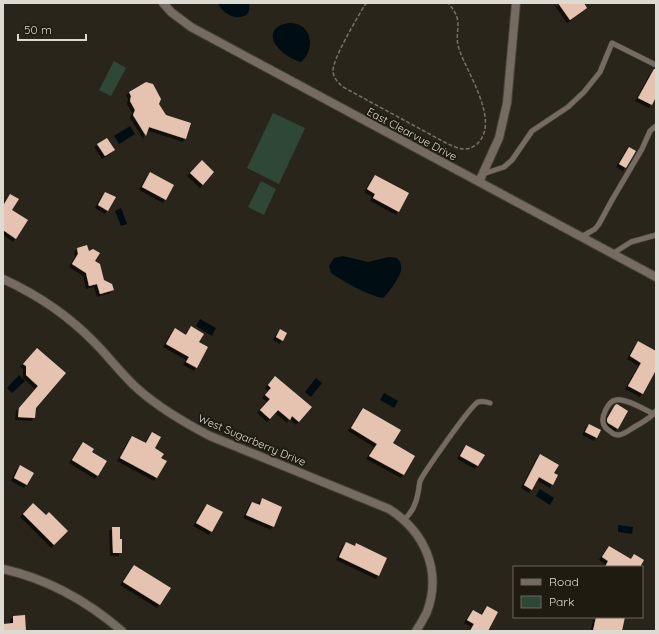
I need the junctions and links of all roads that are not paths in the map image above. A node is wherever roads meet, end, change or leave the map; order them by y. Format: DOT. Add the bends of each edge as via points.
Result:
graph roads {
  1 [pos="163,3"];
  2 [pos="516,3"];
  3 [pos="656,65"];
  4 [pos="656,126"];
  5 [pos="481,178"];
  6 [pos="656,235"];
  7 [pos="581,237"];
  8 [pos="612,254"];
  9 [pos="656,277"];
  10 [pos="3,279"];
  11 [pos="490,403"];
  12 [pos="655,413"];
  13 [pos="404,520"];
  14 [pos="3,569"];
  15 [pos="122,631"];
  16 [pos="416,631"];
  1 -- 5 [label="street, East Clearvue Drive" via="191,27"];
  2 -- 5 [label="street" via="507,103 498,138"];
  3 -- 5 [label="lane" via="612,43 600,72 584,92 568,107 532,131 512,160 504,167"];
  4 -- 7 [label="lane" via="650,131 595,230"];
  5 -- 7 [label="street, East Clearvue Drive"];
  6 -- 8 [label="lane" via="631,242"];
  7 -- 8 [label="street, East Clearvue Drive"];
  8 -- 9 [label="street, East Clearvue Drive"];
  10 -- 13 [label="street, West Sugarberry Drive" via="62,314 139,390 188,425 389,509"];
  11 -- 13 [label="lane" via="479,401 461,421 420,482 412,512"];
  12 -- 12 [label="lane" via="619,435 604,426 603,420 612,401 623,400"];
  13 -- 16 [label="street, West Sugarberry Drive" via="425,546 431,566 432,590 426,613"];
  14 -- 15 [label="street" via="42,580 67,592"];
}
